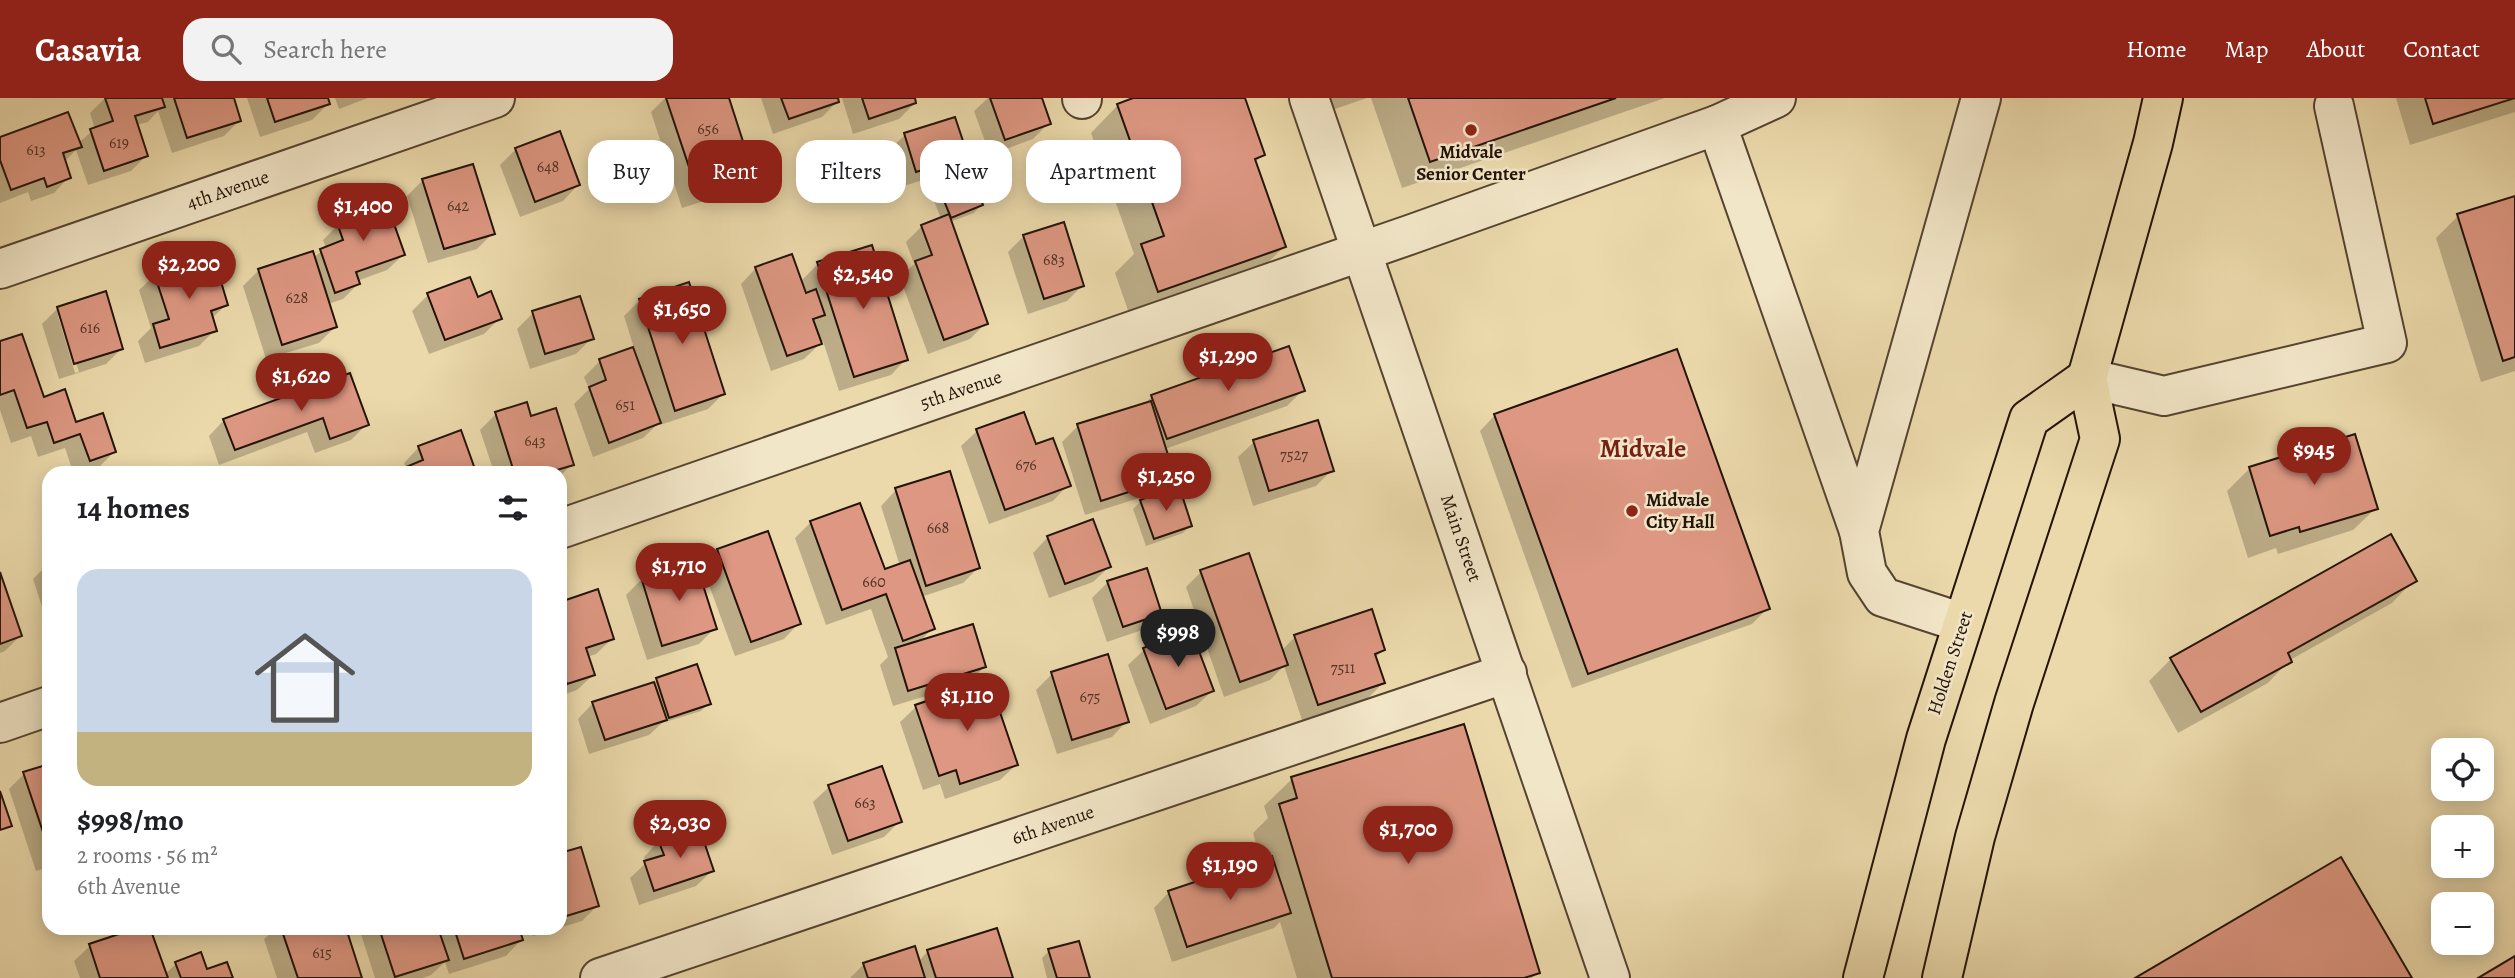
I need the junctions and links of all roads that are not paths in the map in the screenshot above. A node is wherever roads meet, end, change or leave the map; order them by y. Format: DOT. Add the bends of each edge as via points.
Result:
graph roads {
  1 [pos="495,98"];
  2 [pos="1309,98"];
  3 [pos="1776,98"];
  4 [pos="1980,98"];
  5 [pos="2163,98"];
  6 [pos="2334,106"];
  7 [pos="1717,125"];
  8 [pos="1362,251"];
  9 [pos="0,269"];
  10 [pos="2087,378"];
  11 [pos="567,527"];
  12 [pos="1859,531"];
  13 [pos="1963,623"];
  14 [pos="1507,673"];
  15 [pos="42,708"];
  16 [pos="0,723"];
  17 [pos="600,978"];
  18 [pos="1610,978"];
  19 [pos="1863,978"];
  20 [pos="1942,978"];
  1 -- 9 [label="street, 4th Avenue"];
  2 -- 8 [label="street, Main Street"];
  3 -- 7 [label="street, 5th Avenue"];
  4 -- 12 [label="street"];
  5 -- 10 [label="main road"];
  6 -- 10 [label="street" via="2386,343 2164,396"];
  7 -- 8 [label="street, 5th Avenue"];
  7 -- 12 [label="street"];
  8 -- 11 [label="street, 5th Avenue"];
  8 -- 14 [label="street, Main Street"];
  10 -- 13 [label="main road, Holden Street" via="2029,419"];
  10 -- 20 [label="main road" via="2100,439 2014,703 1975,837"];
  12 -- 13 [label="street" via="1867,573 1883,597"];
  13 -- 19 [label="main road, Holden Street" via="1926,739"];
  14 -- 17 [label="street, 6th Avenue"];
  14 -- 18 [label="street, Main Street"];
  15 -- 16 [label="street"];
}
